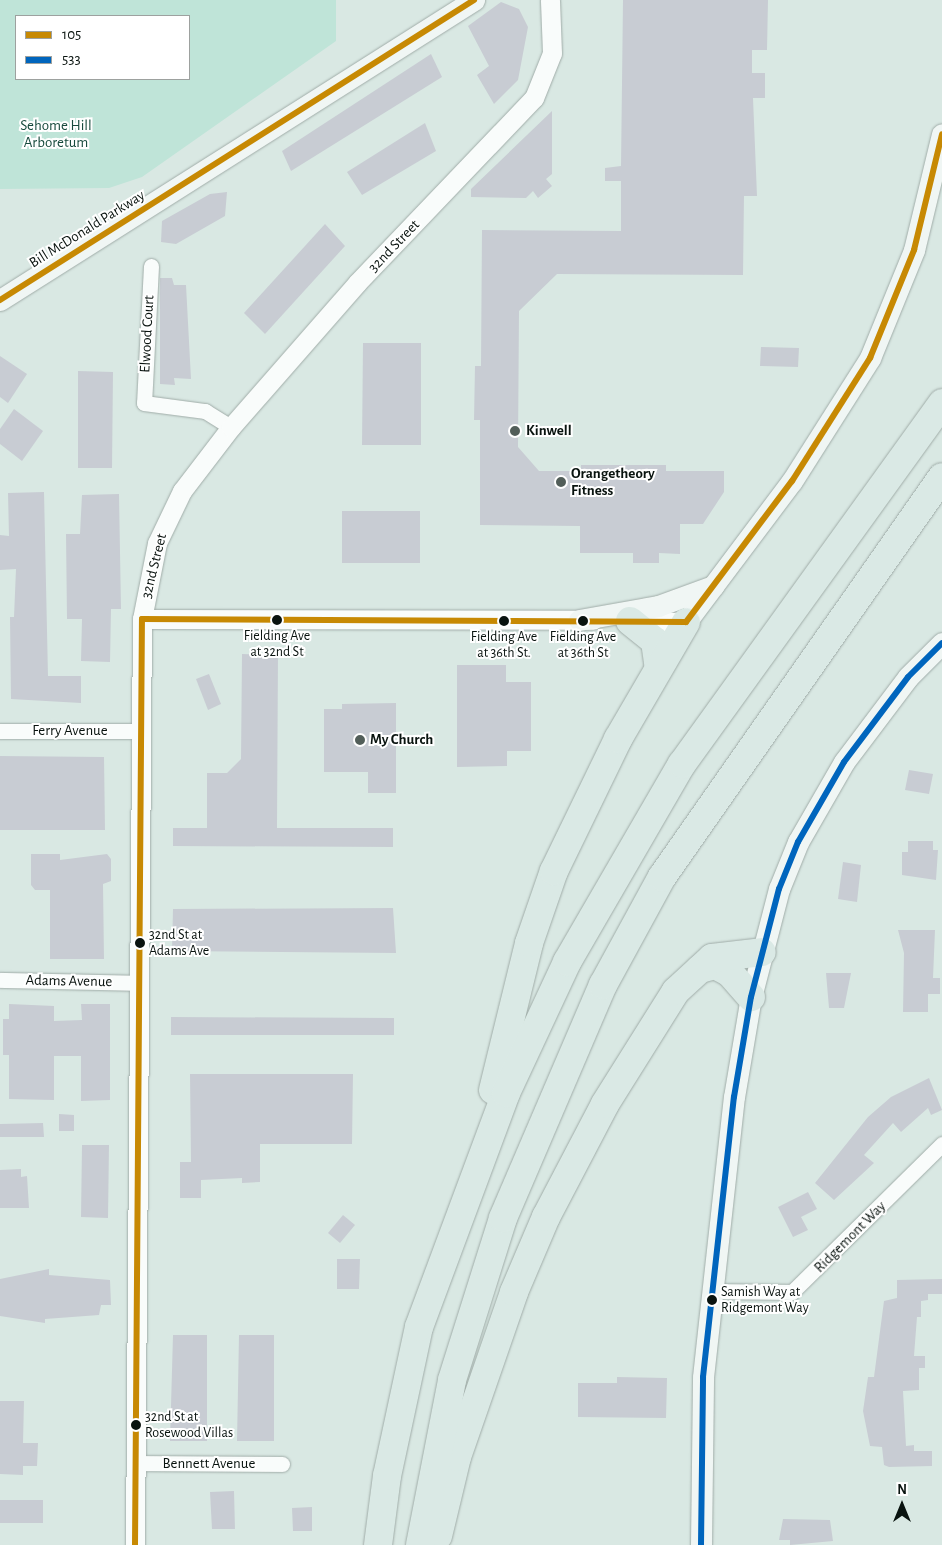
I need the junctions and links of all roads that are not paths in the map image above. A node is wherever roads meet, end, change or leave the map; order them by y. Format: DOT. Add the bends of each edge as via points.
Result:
graph roads {
  1 [pos="455,0"];
  2 [pos="474,0"];
  3 [pos="550,0"];
  4 [pos="942,134"];
  5 [pos="151,266"];
  6 [pos="0,283"];
  7 [pos="0,300"];
  8 [pos="942,403"];
  9 [pos="231,427"];
  10 [pos="942,476"];
  11 [pos="713,586"];
  12 [pos="142,619"];
  13 [pos="579,620"];
  14 [pos="630,621"];
  15 [pos="686,622"];
  16 [pos="939,653"];
  17 [pos="659,668"];
  18 [pos="0,731"];
  19 [pos="141,731"];
  20 [pos="762,952"];
  21 [pos="700,969"];
  22 [pos="0,980"];
  23 [pos="138,983"];
  24 [pos="751,997"];
  25 [pos="942,1144"];
  26 [pos="454,1223"];
  27 [pos="712,1291"];
  28 [pos="136,1464"];
  29 [pos="282,1464"];
  30 [pos="135,1545"];
  31 [pos="378,1545"];
  32 [pos="420,1545"];
  33 [pos="436,1545"];
  34 [pos="701,1545"];
  1 -- 6 [label="main road, Bill McDonald Parkway"];
  2 -- 7 [label="main road, Bill McDonald Parkway"];
  3 -- 9 [label="street, 32nd Street" via="552,53 534,98 357,283"];
  4 -- 11 [label="main road" via="914,250 870,358 792,481"];
  5 -- 9 [label="street, Elwood Court" via="144,403 205,411"];
  8 -- 26 [label="highway" via="682,764 567,962 506,1093"];
  9 -- 12 [label="street, 32nd Street" via="167,518 145,588"];
  10 -- 32 [label="highway" via="662,876 604,985 503,1218 452,1380"];
  11 -- 13 [label="main road" via="658,606"];
  11 -- 15 [label="main road"];
  12 -- 13 [label="street"];
  12 -- 19 [label="street, 32nd Street"];
  13 -- 14 [label="street"];
  14 -- 15 [label="street"];
  14 -- 17 [label="highway" via="655,640"];
  15 -- 17 [label="highway"];
  16 -- 20 [label="main road" via="872,723 820,799 779,889"];
  17 -- 26 [label="highway" via="618,739 554,871 530,943 507,1040"];
  18 -- 19 [label="street, Ferry Avenue"];
  19 -- 23 [label="street, 32nd Street"];
  20 -- 21 [label="highway" via="712,958"];
  20 -- 24 [label="main road"];
  21 -- 24 [label="highway" via="715,964 730,973"];
  21 -- 33 [label="highway" via="676,990 604,1104 546,1218 489,1362 457,1457"];
  22 -- 23 [label="street, Adams Avenue"];
  23 -- 28 [label="street, 32nd Street"];
  24 -- 27 [label="main road" via="734,1098"];
  25 -- 27 [label="street, Ridgemont Way" via="792,1292"];
  26 -- 31 [label="highway" via="419,1327"];
  27 -- 34 [label="main road" via="703,1377"];
  28 -- 29 [label="street, Bennett Avenue"];
  28 -- 30 [label="street, 32nd Street"];
}
